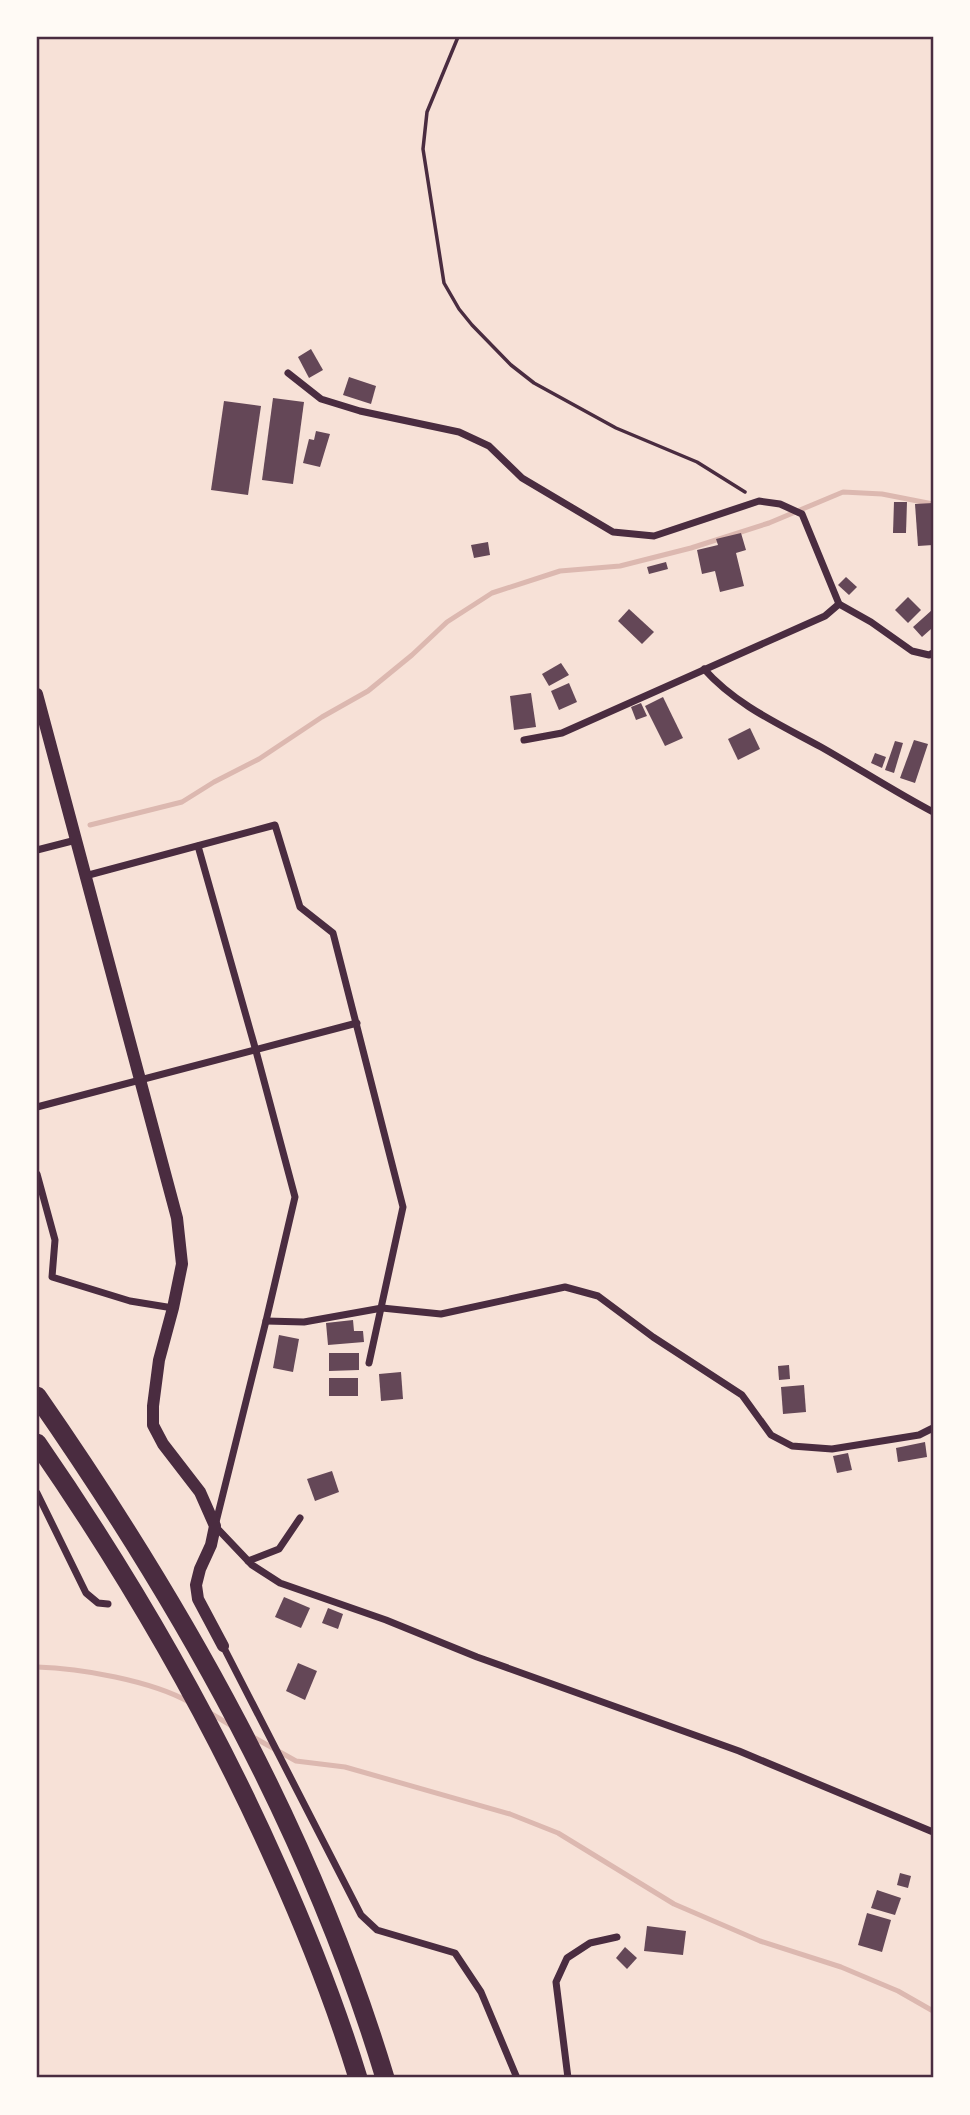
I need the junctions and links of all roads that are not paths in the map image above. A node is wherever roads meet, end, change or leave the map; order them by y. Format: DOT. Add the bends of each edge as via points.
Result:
graph roads {
  1 [pos="288,373"];
  2 [pos="839,604"];
  3 [pos="933,653"];
  4 [pos="704,669"];
  5 [pos="37,694"];
  6 [pos="524,740"];
  7 [pos="933,812"];
  8 [pos="76,839"];
  9 [pos="198,846"];
  10 [pos="37,850"];
  11 [pos="84,876"];
  12 [pos="357,1023"];
  13 [pos="256,1051"];
  14 [pos="139,1079"];
  15 [pos="37,1107"];
  16 [pos="37,1174"];
  17 [pos="173,1308"];
  18 [pos="382,1308"];
  19 [pos="266,1321"];
  20 [pos="369,1363"];
  21 [pos="37,1396"];
  22 [pos="933,1427"];
  23 [pos="37,1443"];
  24 [pos="37,1493"];
  25 [pos="300,1518"];
  26 [pos="215,1526"];
  27 [pos="248,1561"];
  28 [pos="108,1604"];
  29 [pos="223,1646"];
  30 [pos="933,1832"];
  31 [pos="617,1937"];
  32 [pos="358,2078"];
  33 [pos="385,2078"];
  34 [pos="517,2078"];
  35 [pos="568,2078"];
  1 -- 2 [label="street" via="321,399 459,432 489,446 522,478 613,532 654,536 759,501 780,504 802,514"];
  2 -- 3 [label="street" via="912,651"];
  2 -- 4 [label="street" via="825,616"];
  4 -- 6 [label="street" via="562,733"];
  4 -- 7 [label="street" via="760,715"];
  5 -- 8 [label="street"];
  8 -- 10 [label="street"];
  8 -- 11 [label="street"];
  9 -- 11 [label="street"];
  9 -- 12 [label="street" via="275,825 300,907 333,933"];
  9 -- 13 [label="street"];
  11 -- 14 [label="street"];
  12 -- 13 [label="street"];
  12 -- 18 [label="street" via="403,1207"];
  13 -- 14 [label="street"];
  13 -- 19 [label="street" via="295,1197"];
  14 -- 15 [label="street"];
  14 -- 17 [label="street" via="177,1218 182,1264"];
  16 -- 17 [label="street" via="55,1240 52,1277 130,1301"];
  17 -- 26 [label="street" via="159,1360 153,1425 200,1492"];
  18 -- 19 [label="street" via="304,1322"];
  18 -- 20 [label="street"];
  18 -- 22 [label="street" via="441,1314 565,1287 598,1296 742,1395 771,1435 792,1446 832,1449 919,1435"];
  19 -- 26 [label="street"];
  21 -- 33 [label="highway" via="167,1595 243,1730 329,1917"];
  23 -- 32 [label="highway" via="101,1538 217,1740 304,1927"];
  24 -- 28 [label="street" via="86,1593 98,1603"];
  25 -- 27 [label="street" via="279,1549"];
  26 -- 27 [label="street"];
  26 -- 29 [label="street" via="196,1585 198,1599"];
  27 -- 30 [label="street" via="280,1583 739,1751"];
  29 -- 34 [label="street" via="361,1915 377,1930 455,1953 481,1992"];
  31 -- 35 [label="street" via="590,1943 567,1958 556,1982"];
}
